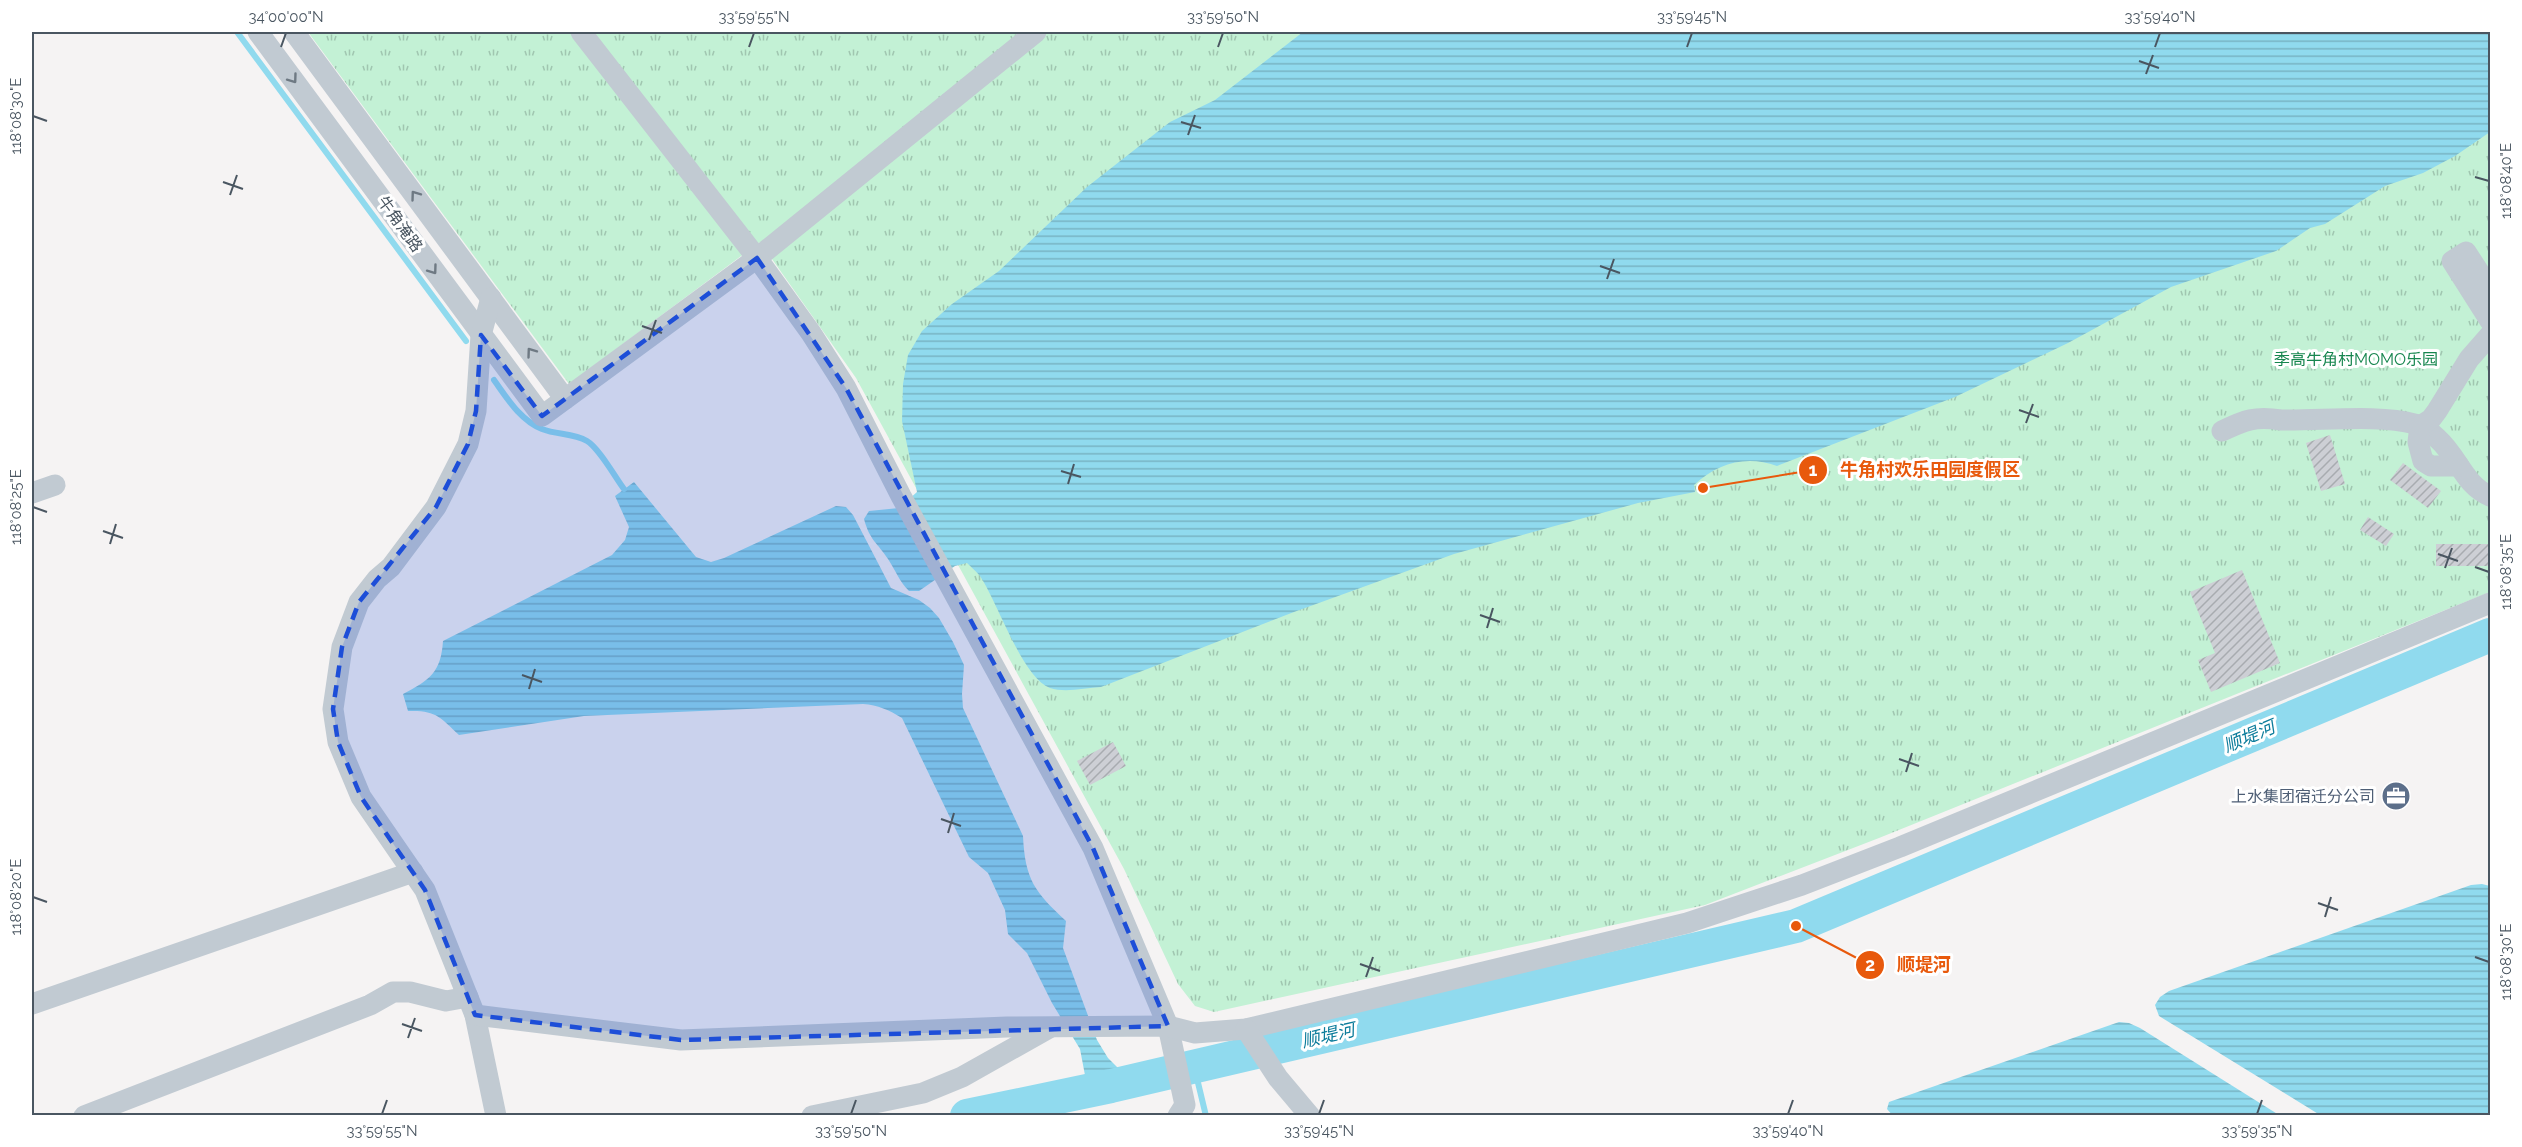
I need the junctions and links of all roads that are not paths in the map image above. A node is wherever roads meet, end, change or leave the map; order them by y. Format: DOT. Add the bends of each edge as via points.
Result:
graph roads {
  1 [pos="258,32"];
  2 [pos="294,32"];
  3 [pos="581,32"];
  4 [pos="1036,32"];
  5 [pos="757,258"];
  6 [pos="2481,288"];
  7 [pos="491,298"];
  8 [pos="2490,321"];
  9 [pos="481,335"];
  10 [pos="2490,335"];
  11 [pos="566,399"];
  12 [pos="2420,426"];
  13 [pos="2222,431"];
  14 [pos="55,484"];
  15 [pos="32,493"];
  16 [pos="2490,496"];
  17 [pos="2490,603"];
  18 [pos="413,872"];
  19 [pos="32,1004"];
  20 [pos="472,1006"];
  21 [pos="1053,1027"];
  22 [pos="1247,1030"];
  23 [pos="1170,1035"];
  24 [pos="1181,1110"];
  25 [pos="84,1116"];
  26 [pos="496,1116"];
  27 [pos="812,1116"];
  28 [pos="1310,1116"];
  1 -- 9 [label="street, 牛角淹路, one-way"];
  7 -- 2 [label="street, 牛角淹路, one-way"];
  3 -- 5 [label="street"];
  4 -- 5 [label="street"];
  5 -- 11 [label="street"];
  5 -- 23 [label="street" via="846,387 1093,848"];
  6 -- 8 [label="street"];
  7 -- 9 [label="street"];
  11 -- 7 [label="street, 牛角淹路, one-way"];
  9 -- 11 [label="street, 牛角淹路" via="542,416"];
  9 -- 18 [label="street" via="476,411 468,444 436,507 359,602 342,647 333,709 338,742 361,797"];
  10 -- 12 [label="street" via="2469,359 2437,411"];
  12 -- 13 [label="street" via="2394,421 2263,417 2248,418"];
  12 -- 16 [label="street" via="2440,441 2474,487"];
  14 -- 15 [label="street"];
  17 -- 22 [label="street" via="1802,885 1687,923"];
  18 -- 19 [label="street"];
  18 -- 20 [label="street"];
  20 -- 21 [label="street" via="681,1040"];
  20 -- 25 [label="street" via="393,992 370,1005"];
  20 -- 26 [label="street"];
  21 -- 23 [label="street"];
  21 -- 27 [label="street" via="962,1077 923,1093"];
  22 -- 23 [label="street"];
  22 -- 28 [label="street" via="1278,1078"];
  23 -- 24 [label="street"];
}
